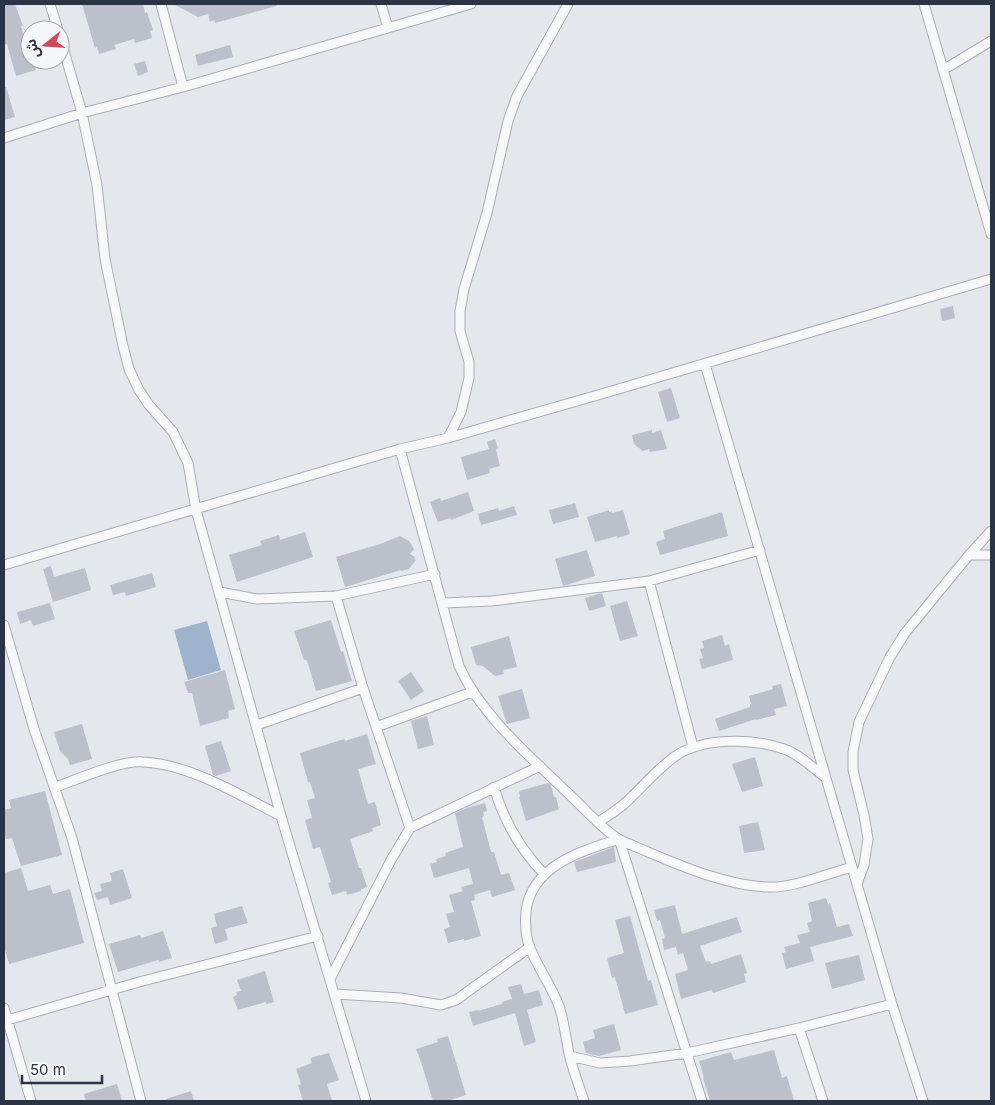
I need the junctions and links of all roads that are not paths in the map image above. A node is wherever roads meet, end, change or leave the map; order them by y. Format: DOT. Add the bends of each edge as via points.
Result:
graph roads {
  1 [pos="50,4"];
  2 [pos="161,4"];
  3 [pos="382,4"];
  4 [pos="471,4"];
  5 [pos="568,4"];
  6 [pos="924,4"];
  7 [pos="55,20"];
  8 [pos="388,28"];
  9 [pos="991,41"];
  10 [pos="69,70"];
  11 [pos="943,70"];
  12 [pos="183,87"];
  13 [pos="82,114"];
  14 [pos="4,138"];
  15 [pos="991,234"];
  16 [pos="991,279"];
  17 [pos="705,364"];
  18 [pos="448,438"];
  19 [pos="400,448"];
  20 [pos="196,510"];
  21 [pos="991,531"];
  22 [pos="760,550"];
  23 [pos="969,555"];
  24 [pos="991,555"];
  25 [pos="4,565"];
  26 [pos="435,574"];
  27 [pos="649,580"];
  28 [pos="220,592"];
  29 [pos="336,596"];
  30 [pos="443,603"];
  31 [pos="4,625"];
  32 [pos="363,688"];
  33 [pos="472,692"];
  34 [pos="257,725"];
  35 [pos="376,728"];
  36 [pos="693,747"];
  37 [pos="540,766"];
  38 [pos="825,777"];
  39 [pos="56,787"];
  40 [pos="494,787"];
  41 [pos="281,816"];
  42 [pos="599,822"];
  43 [pos="410,828"];
  44 [pos="619,839"];
  45 [pos="852,867"];
  46 [pos="544,874"];
  47 [pos="857,884"];
  48 [pos="318,936"];
  49 [pos="530,947"];
  50 [pos="330,979"];
  51 [pos="112,990"];
  52 [pos="335,994"];
  53 [pos="892,1004"];
  54 [pos="4,1008"];
  55 [pos="5,1020"];
  56 [pos="799,1028"];
  57 [pos="687,1053"];
  58 [pos="570,1056"];
  59 [pos="31,1101"];
  60 [pos="141,1101"];
  61 [pos="366,1101"];
  62 [pos="584,1101"];
  63 [pos="702,1101"];
  64 [pos="823,1101"];
  65 [pos="923,1101"];
  1 -- 7 [label="street"];
  2 -- 12 [label="street"];
  3 -- 8 [label="street"];
  4 -- 8 [label="street"];
  5 -- 18 [label="street" via="518,96 508,121 489,205 464,289 460,331 469,362 469,378 461,412"];
  6 -- 11 [label="street"];
  8 -- 12 [label="street"];
  9 -- 11 [label="street"];
  10 -- 13 [label="street"];
  11 -- 15 [label="street"];
  12 -- 13 [label="street"];
  13 -- 14 [label="street"];
  13 -- 20 [label="street" via="97,185 105,259 122,346 139,390 173,432 188,463"];
  16 -- 17 [label="street"];
  17 -- 18 [label="street"];
  17 -- 22 [label="street"];
  18 -- 19 [label="street"];
  19 -- 20 [label="street"];
  19 -- 26 [label="street"];
  20 -- 25 [label="street"];
  20 -- 28 [label="street"];
  21 -- 23 [label="street"];
  22 -- 27 [label="street"];
  22 -- 38 [label="street"];
  23 -- 24 [label="street"];
  23 -- 47 [label="street" via="900,641 859,722 853,770 868,839"];
  26 -- 29 [label="street"];
  26 -- 30 [label="street"];
  27 -- 30 [label="street" via="492,601"];
  27 -- 36 [label="street"];
  28 -- 29 [label="street" via="257,599"];
  28 -- 34 [label="street"];
  29 -- 32 [label="street"];
  30 -- 33 [label="street" via="459,666"];
  31 -- 39 [label="street" via="34,729"];
  32 -- 34 [label="street"];
  32 -- 35 [label="street"];
  33 -- 35 [label="street"];
  33 -- 37 [label="street"];
  34 -- 41 [label="street"];
  35 -- 43 [label="street"];
  36 -- 38 [label="street" via="733,742 785,749"];
  36 -- 42 [label="street" via="659,768 624,804"];
  37 -- 40 [label="street"];
  37 -- 42 [label="street"];
  38 -- 45 [label="street"];
  39 -- 41 [label="street" via="116,766 142,762 203,777"];
  39 -- 51 [label="street"];
  40 -- 43 [label="street"];
  40 -- 46 [label="street" via="513,834"];
  41 -- 48 [label="street"];
  42 -- 44 [label="street"];
  43 -- 50 [label="street"];
  44 -- 45 [label="street" via="668,860 750,886 786,886"];
  44 -- 46 [label="street" via="580,852"];
  44 -- 57 [label="street"];
  45 -- 47 [label="street"];
  46 -- 49 [label="street" via="528,901 524,925"];
  47 -- 53 [label="street"];
  48 -- 50 [label="street"];
  48 -- 51 [label="street"];
  49 -- 52 [label="street" via="456,1000 441,1005 401,998"];
  49 -- 58 [label="street" via="560,1007"];
  50 -- 52 [label="street"];
  51 -- 55 [label="street"];
  51 -- 60 [label="street"];
  52 -- 61 [label="street"];
  53 -- 56 [label="street"];
  53 -- 65 [label="street"];
  54 -- 55 [label="street"];
  55 -- 59 [label="street"];
  56 -- 57 [label="street"];
  56 -- 64 [label="street"];
  57 -- 58 [label="street" via="600,1063"];
  57 -- 63 [label="street"];
  58 -- 62 [label="street"];
}
